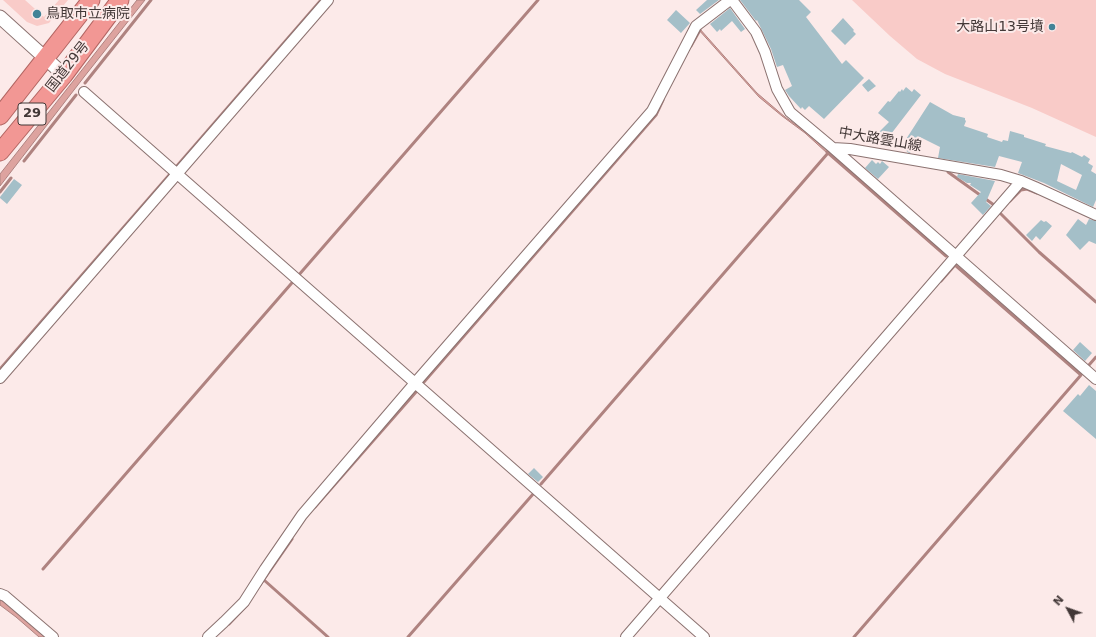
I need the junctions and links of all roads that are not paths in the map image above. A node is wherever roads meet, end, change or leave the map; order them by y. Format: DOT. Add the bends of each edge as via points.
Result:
graph roads {
  1 [pos="91,0"];
  2 [pos="120,0"];
  3 [pos="328,0"];
  4 [pos="731,0"];
  5 [pos="0,17"];
  6 [pos="45,58"];
  7 [pos="64,74"];
  8 [pos="84,92"];
  9 [pos="0,116"];
  10 [pos="833,148"];
  11 [pos="0,152"];
  12 [pos="177,174"];
  13 [pos="1021,181"];
  14 [pos="1096,215"];
  15 [pos="955,256"];
  16 [pos="0,378"];
  17 [pos="1096,379"];
  18 [pos="415,383"];
  19 [pos="0,594"];
  20 [pos="660,598"];
  21 [pos="53,637"];
  22 [pos="208,637"];
  23 [pos="626,637"];
  24 [pos="704,637"];
  1 -- 6 [label="highway, 国道29号 / 29"];
  2 -- 7 [label="highway, 国道29号 / 29"];
  3 -- 12 [label="street"];
  4 -- 10 [label="street, 中大路雲山線" via="756,32 777,89 790,112"];
  4 -- 18 [label="street" via="696,26 652,112"];
  5 -- 6 [label="street"];
  6 -- 7 [label="street"];
  6 -- 9 [label="highway, 国道29号 / 29"];
  7 -- 11 [label="highway, 国道29号 / 29"];
  8 -- 12 [label="street"];
  10 -- 13 [label="street, 中大路雲山線" via="1001,175"];
  10 -- 15 [label="street"];
  12 -- 16 [label="street"];
  12 -- 18 [label="street"];
  13 -- 14 [label="street, 中大路雲山線"];
  13 -- 15 [label="street"];
  15 -- 17 [label="street"];
  15 -- 20 [label="street"];
  18 -- 20 [label="street"];
  18 -- 22 [label="street" via="302,515 244,602"];
  19 -- 21 [label="street"];
  20 -- 23 [label="street"];
  20 -- 24 [label="street"];
}
